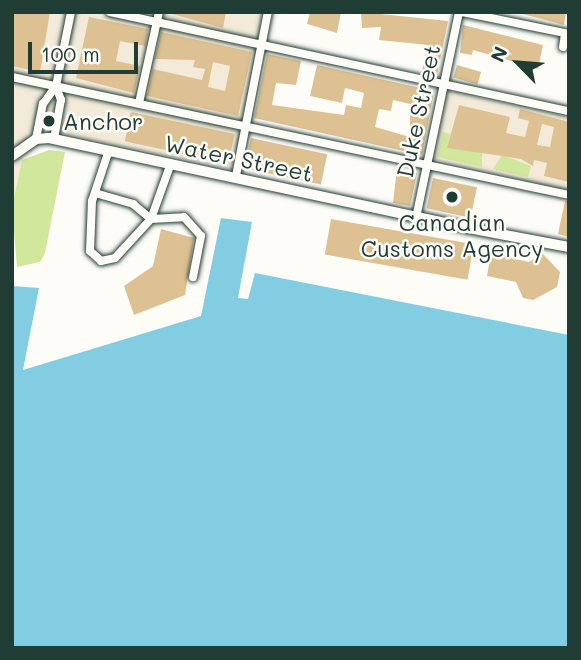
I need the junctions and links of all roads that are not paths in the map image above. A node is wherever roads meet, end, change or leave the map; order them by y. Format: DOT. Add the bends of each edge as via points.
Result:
graph roads {
  1 [pos="71,12"];
  2 [pos="110,12"];
  3 [pos="159,12"];
  4 [pos="268,12"];
  5 [pos="460,12"];
  6 [pos="156,22"];
  7 [pos="567,34"];
  8 [pos="262,45"];
  9 [pos="563,47"];
  10 [pos="12,77"];
  11 [pos="443,84"];
  12 [pos="56,86"];
  13 [pos="139,103"];
  14 [pos="569,111"];
  15 [pos="246,126"];
  16 [pos="36,138"];
  17 [pos="54,139"];
  18 [pos="15,150"];
  19 [pos="109,150"];
  20 [pos="172,163"];
  21 [pos="427,165"];
  22 [pos="236,176"];
  23 [pos="95,193"];
  24 [pos="569,195"];
  25 [pos="416,218"];
  26 [pos="151,219"];
  27 [pos="569,247"];
  28 [pos="193,277"];
  1 -- 12 [label="street"];
  2 -- 6 [label="street"];
  3 -- 6 [label="street"];
  4 -- 8 [label="street"];
  5 -- 7 [label="street"];
  5 -- 11 [label="street, Duke Street"];
  6 -- 8 [label="street"];
  6 -- 13 [label="street"];
  7 -- 9 [label="street"];
  8 -- 11 [label="street"];
  8 -- 15 [label="street"];
  10 -- 12 [label="street"];
  11 -- 14 [label="street" via="511,103"];
  11 -- 21 [label="street, Duke Street"];
  12 -- 13 [label="street"];
  12 -- 16 [label="street" via="43,104"];
  12 -- 17 [label="street" via="61,100"];
  13 -- 15 [label="street"];
  15 -- 21 [label="street"];
  15 -- 22 [label="street"];
  16 -- 17 [label="main road, Water Street"];
  16 -- 18 [label="main road"];
  17 -- 19 [label="main road, Water Street"];
  19 -- 20 [label="main road, Water Street"];
  19 -- 23 [label="street"];
  20 -- 22 [label="main road, Water Street"];
  20 -- 26 [label="street"];
  21 -- 24 [label="street"];
  21 -- 25 [label="street, Duke Street"];
  22 -- 25 [label="main road, Water Street"];
  23 -- 26 [label="street" via="133,204"];
  23 -- 26 [label="street" via="87,239 101,261 115,258"];
  25 -- 27 [label="main road, Water Street"];
  26 -- 28 [label="street" via="195,223 201,236"];
}
